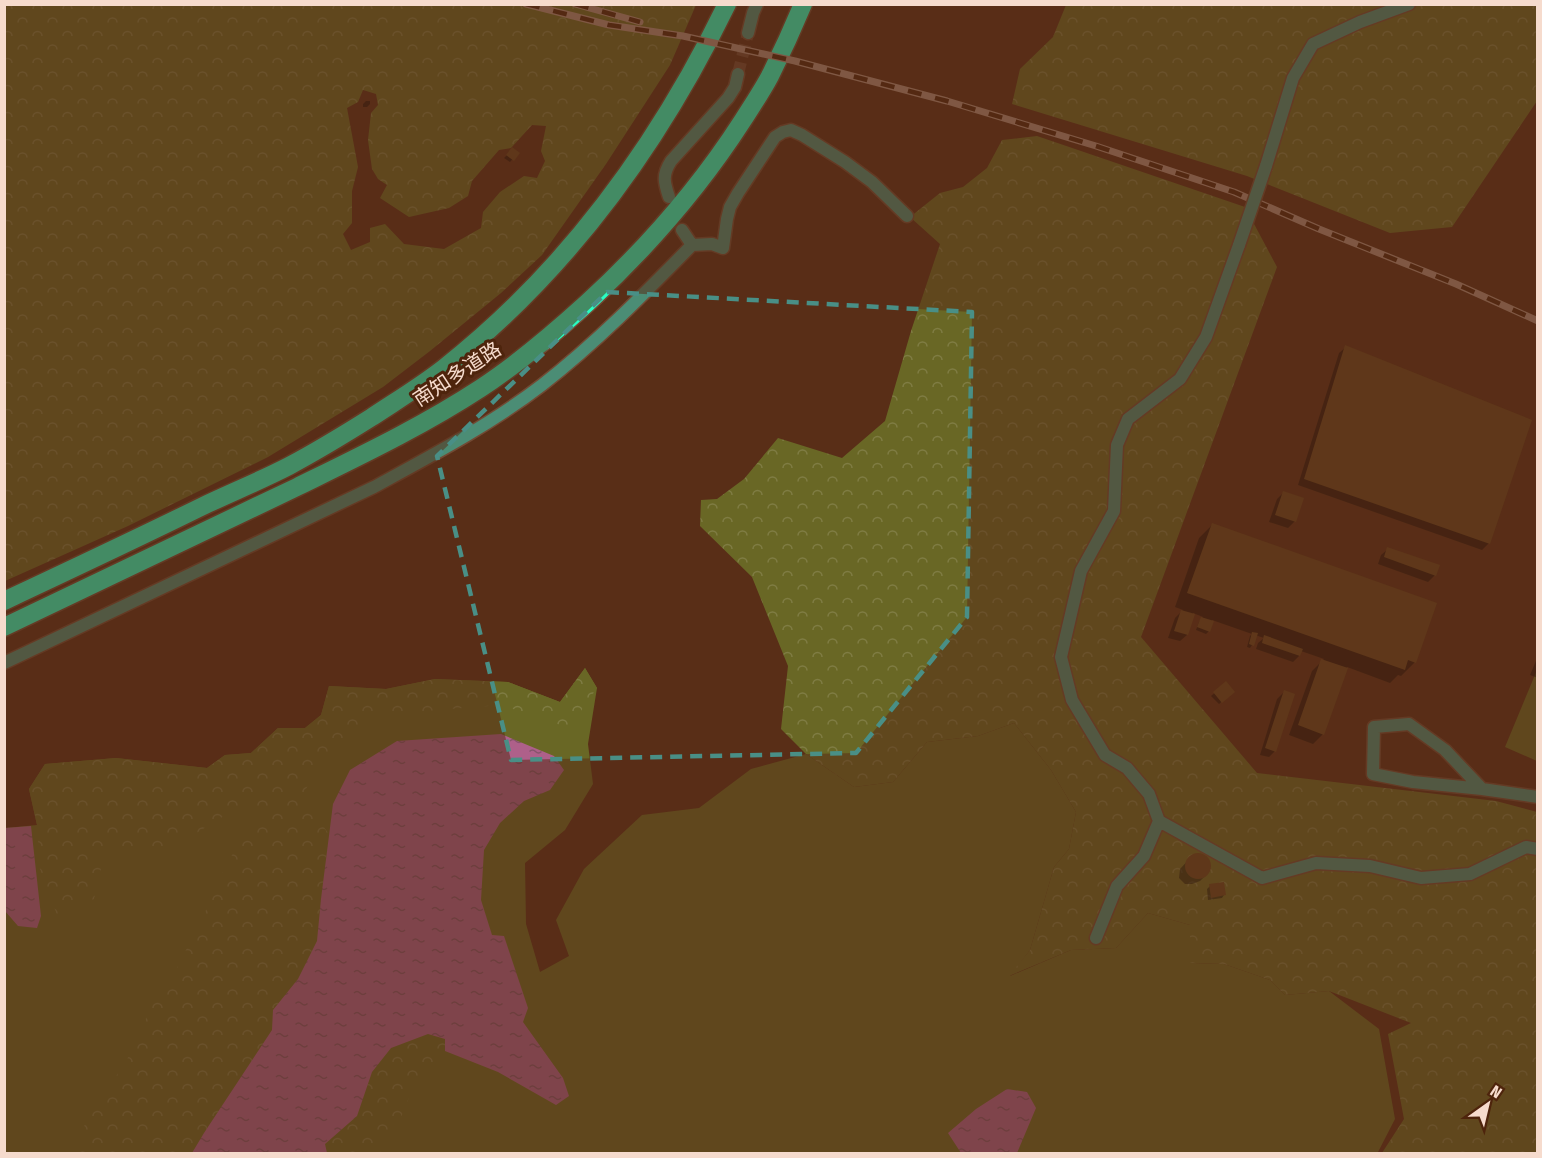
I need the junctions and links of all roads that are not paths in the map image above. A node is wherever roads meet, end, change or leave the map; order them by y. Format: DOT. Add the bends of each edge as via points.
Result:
graph roads {
  1 [pos="727,4"];
  2 [pos="757,4"];
  3 [pos="803,4"];
  4 [pos="1409,4"];
  5 [pos="747,33"];
  6 [pos="738,74"];
  7 [pos="669,197"];
  8 [pos="907,216"];
  9 [pos="682,230"];
  10 [pos="692,244"];
  11 [pos="4,601"];
  12 [pos="4,627"];
  13 [pos="4,663"];
  14 [pos="1482,789"];
  15 [pos="1538,797"];
  16 [pos="1159,821"];
  17 [pos="1538,849"];
  18 [pos="1096,938"];
  1 -- 11 [label="highway, 南知多道路" via="668,112 603,207 524,297 443,369 288,466"];
  2 -- 5 [label="street"];
  3 -- 12 [label="highway, 南知多道路" via="769,78 699,184 624,269 525,356 483,387 384,444"];
  4 -- 16 [label="street, bridge" via="1313,44 1293,78 1206,337 1180,379 1128,419 1117,446 1114,511 1081,571 1061,657 1072,700 1105,754 1127,768 1149,794"];
  6 -- 7 [label="street" via="728,98 666,168"];
  8 -- 10 [label="street" via="844,162 791,130 776,137 730,207 723,249 712,244"];
  9 -- 10 [label="street"];
  10 -- 13 [label="street" via="634,304 565,366 494,418 434,455"];
  14 -- 14 [label="street" via="1445,750 1409,724 1374,727 1373,774"];
  14 -- 15 [label="street"];
  16 -- 17 [label="street" via="1262,878 1316,862 1370,866 1421,878 1470,874 1526,847"];
  16 -- 18 [label="street" via="1144,856 1117,886"];
}
